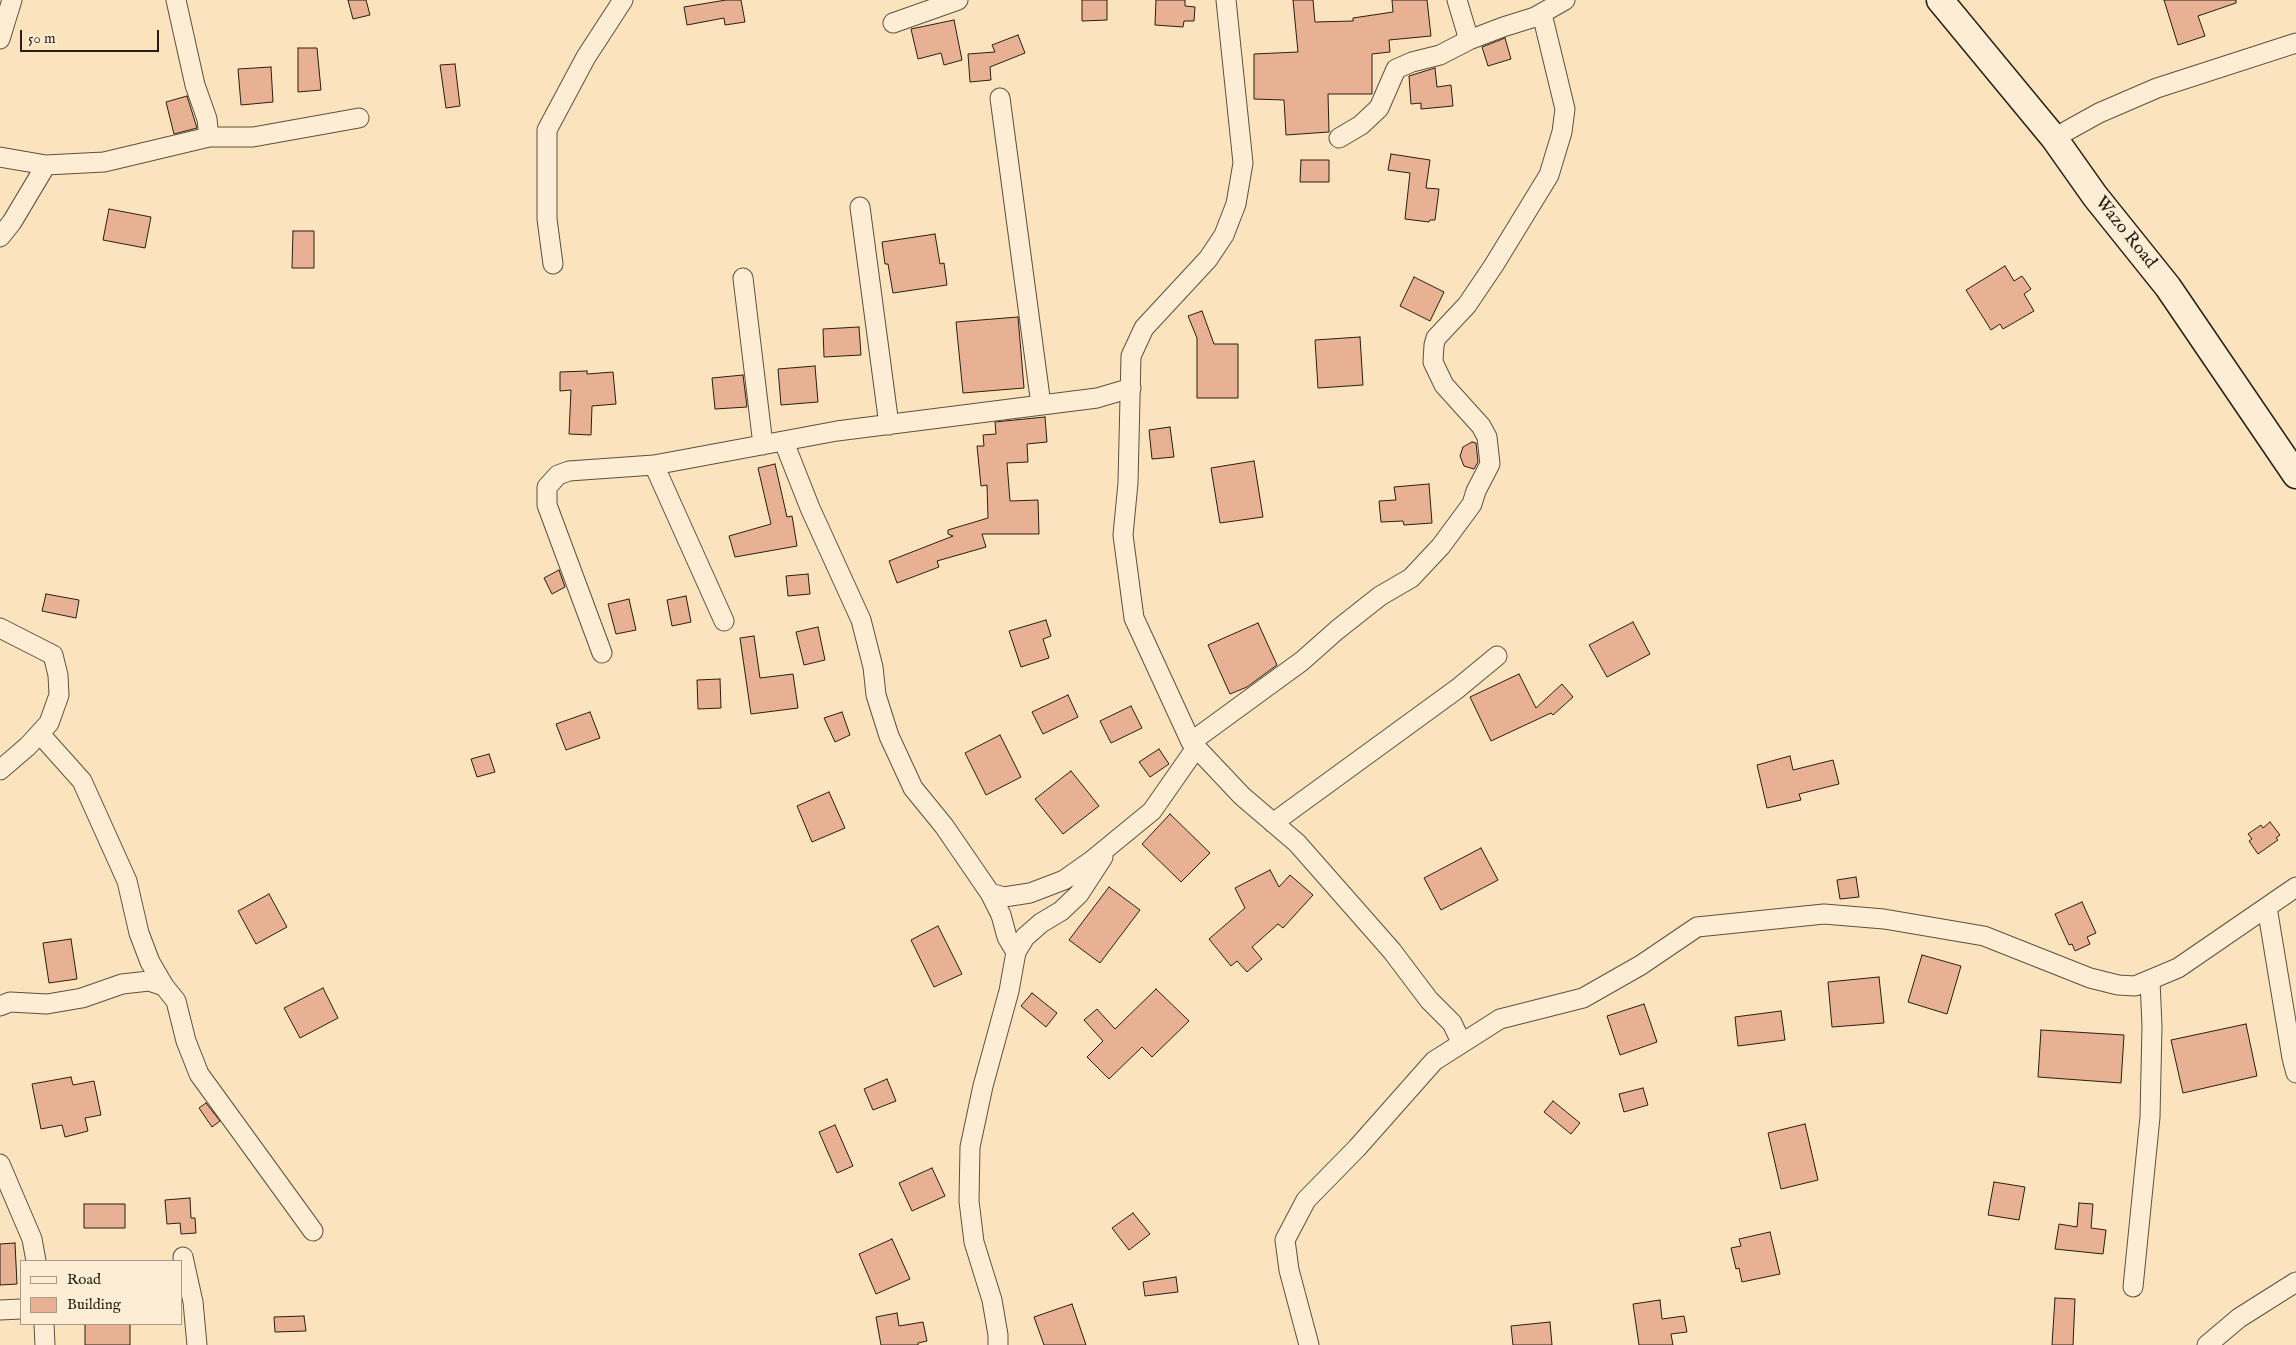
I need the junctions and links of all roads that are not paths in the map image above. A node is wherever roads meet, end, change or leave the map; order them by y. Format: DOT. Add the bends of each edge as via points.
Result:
graph roads {
  1 [pos="12,0"];
  2 [pos="176,0"];
  3 [pos="623,0"];
  4 [pos="958,0"];
  5 [pos="1226,0"];
  6 [pos="1457,0"];
  7 [pos="1565,0"];
  8 [pos="1940,0"];
  9 [pos="1542,14"];
  10 [pos="893,23"];
  11 [pos="0,39"];
  12 [pos="1469,40"];
  13 [pos="2296,43"];
  14 [pos="1000,98"];
  15 [pos="359,118"];
  16 [pos="209,138"];
  17 [pos="1339,138"];
  18 [pos="2054,138"];
  19 [pos="0,157"];
  20 [pos="46,165"];
  21 [pos="860,207"];
  22 [pos="0,237"];
  23 [pos="554,264"];
  24 [pos="743,278"];
  25 [pos="1131,388"];
  26 [pos="1041,405"];
  27 [pos="889,425"];
  28 [pos="784,442"];
  29 [pos="763,446"];
  30 [pos="654,465"];
  31 [pos="2296,476"];
  32 [pos="724,621"];
  33 [pos="0,628"];
  34 [pos="602,654"];
  35 [pos="1497,656"];
  36 [pos="40,734"];
  37 [pos="1193,745"];
  38 [pos="0,770"];
  39 [pos="1273,823"];
  40 [pos="1109,847"];
  41 [pos="2296,888"];
  42 [pos="990,893"];
  43 [pos="2267,907"];
  44 [pos="1016,952"];
  45 [pos="2150,981"];
  46 [pos="164,986"];
  47 [pos="0,1006"];
  48 [pos="1462,1042"];
  49 [pos="2296,1072"];
  50 [pos="2,1172"];
  51 [pos="313,1231"];
  52 [pos="183,1257"];
  53 [pos="36,1260"];
  54 [pos="2296,1282"];
  55 [pos="2133,1287"];
  56 [pos="20,1308"];
  57 [pos="0,1310"];
  58 [pos="44,1325"];
  59 [pos="45,1345"];
  60 [pos="196,1345"];
  61 [pos="998,1345"];
  62 [pos="1309,1345"];
  63 [pos="2207,1345"];
  1 -- 11 [label="street"];
  2 -- 16 [label="street"];
  3 -- 23 [label="street" via="547,130 547,219"];
  4 -- 10 [label="street"];
  5 -- 25 [label="street" via="1243,163 1236,204 1224,235 1208,259 1144,328 1131,356"];
  6 -- 12 [label="street"];
  7 -- 9 [label="street"];
  8 -- 18 [label="main road, Wazo Road"];
  9 -- 12 [label="street"];
  9 -- 37 [label="street" via="1566,109 1549,175 1489,273 1467,305 1436,338 1434,345 1433,362 1444,384 1487,437 1490,464 1472,504 1441,546 1410,578 1380,596"];
  12 -- 17 [label="street" via="1440,55 1396,69 1379,108 1361,126"];
  13 -- 18 [label="street" via="2157,88 2099,113"];
  14 -- 26 [label="street"];
  15 -- 16 [label="street" via="253,137"];
  16 -- 20 [label="street" via="104,162"];
  18 -- 31 [label="main road, Wazo Road" via="2095,196 2168,287"];
  19 -- 20 [label="street"];
  20 -- 22 [label="street"];
  21 -- 27 [label="street"];
  24 -- 29 [label="street"];
  25 -- 26 [label="street" via="1097,398"];
  25 -- 37 [label="street" via="1123,535 1134,618"];
  26 -- 27 [label="street"];
  27 -- 28 [label="street"];
  28 -- 29 [label="street"];
  28 -- 42 [label="street" via="861,620 873,667 876,695 889,736 914,788"];
  29 -- 30 [label="street"];
  30 -- 32 [label="street"];
  30 -- 34 [label="street" via="569,471 558,475 547,487 546,505"];
  33 -- 36 [label="street" via="53,655 59,695 49,723"];
  35 -- 39 [label="street" via="1457,689"];
  36 -- 38 [label="street"];
  36 -- 46 [label="street" via="82,781 127,881 139,932 150,962"];
  37 -- 39 [label="street"];
  37 -- 40 [label="street" via="1152,811"];
  39 -- 48 [label="street" via="1297,843 1392,951 1429,1000 1452,1023"];
  40 -- 42 [label="street" via="1064,880 1030,893 1004,897"];
  40 -- 44 [label="street" via="1079,894 1062,911 1025,937"];
  41 -- 43 [label="street"];
  42 -- 44 [label="street" via="1001,915 1007,938"];
  43 -- 45 [label="street" via="2178,968"];
  43 -- 49 [label="street"];
  44 -- 61 [label="street" via="983,1086 970,1147 968,1175 974,1242 992,1300"];
  45 -- 48 [label="street" via="2135,986 2090,978 1984,936 1884,919 1824,914 1697,927 1583,998 1500,1019"];
  45 -- 55 [label="street" via="2150,1117"];
  46 -- 47 [label="street" via="149,981 122,984 82,998 47,1004 10,1002"];
  46 -- 51 [label="street" via="176,1001 199,1074"];
  48 -- 62 [label="street" via="1434,1061 1306,1200 1285,1240 1289,1270"];
  50 -- 53 [label="street" via="32,1239"];
  52 -- 60 [label="street" via="193,1302"];
  54 -- 63 [label="street" via="2239,1318"];
  56 -- 57 [label="street"];
  58 -- 59 [label="street"];
}
